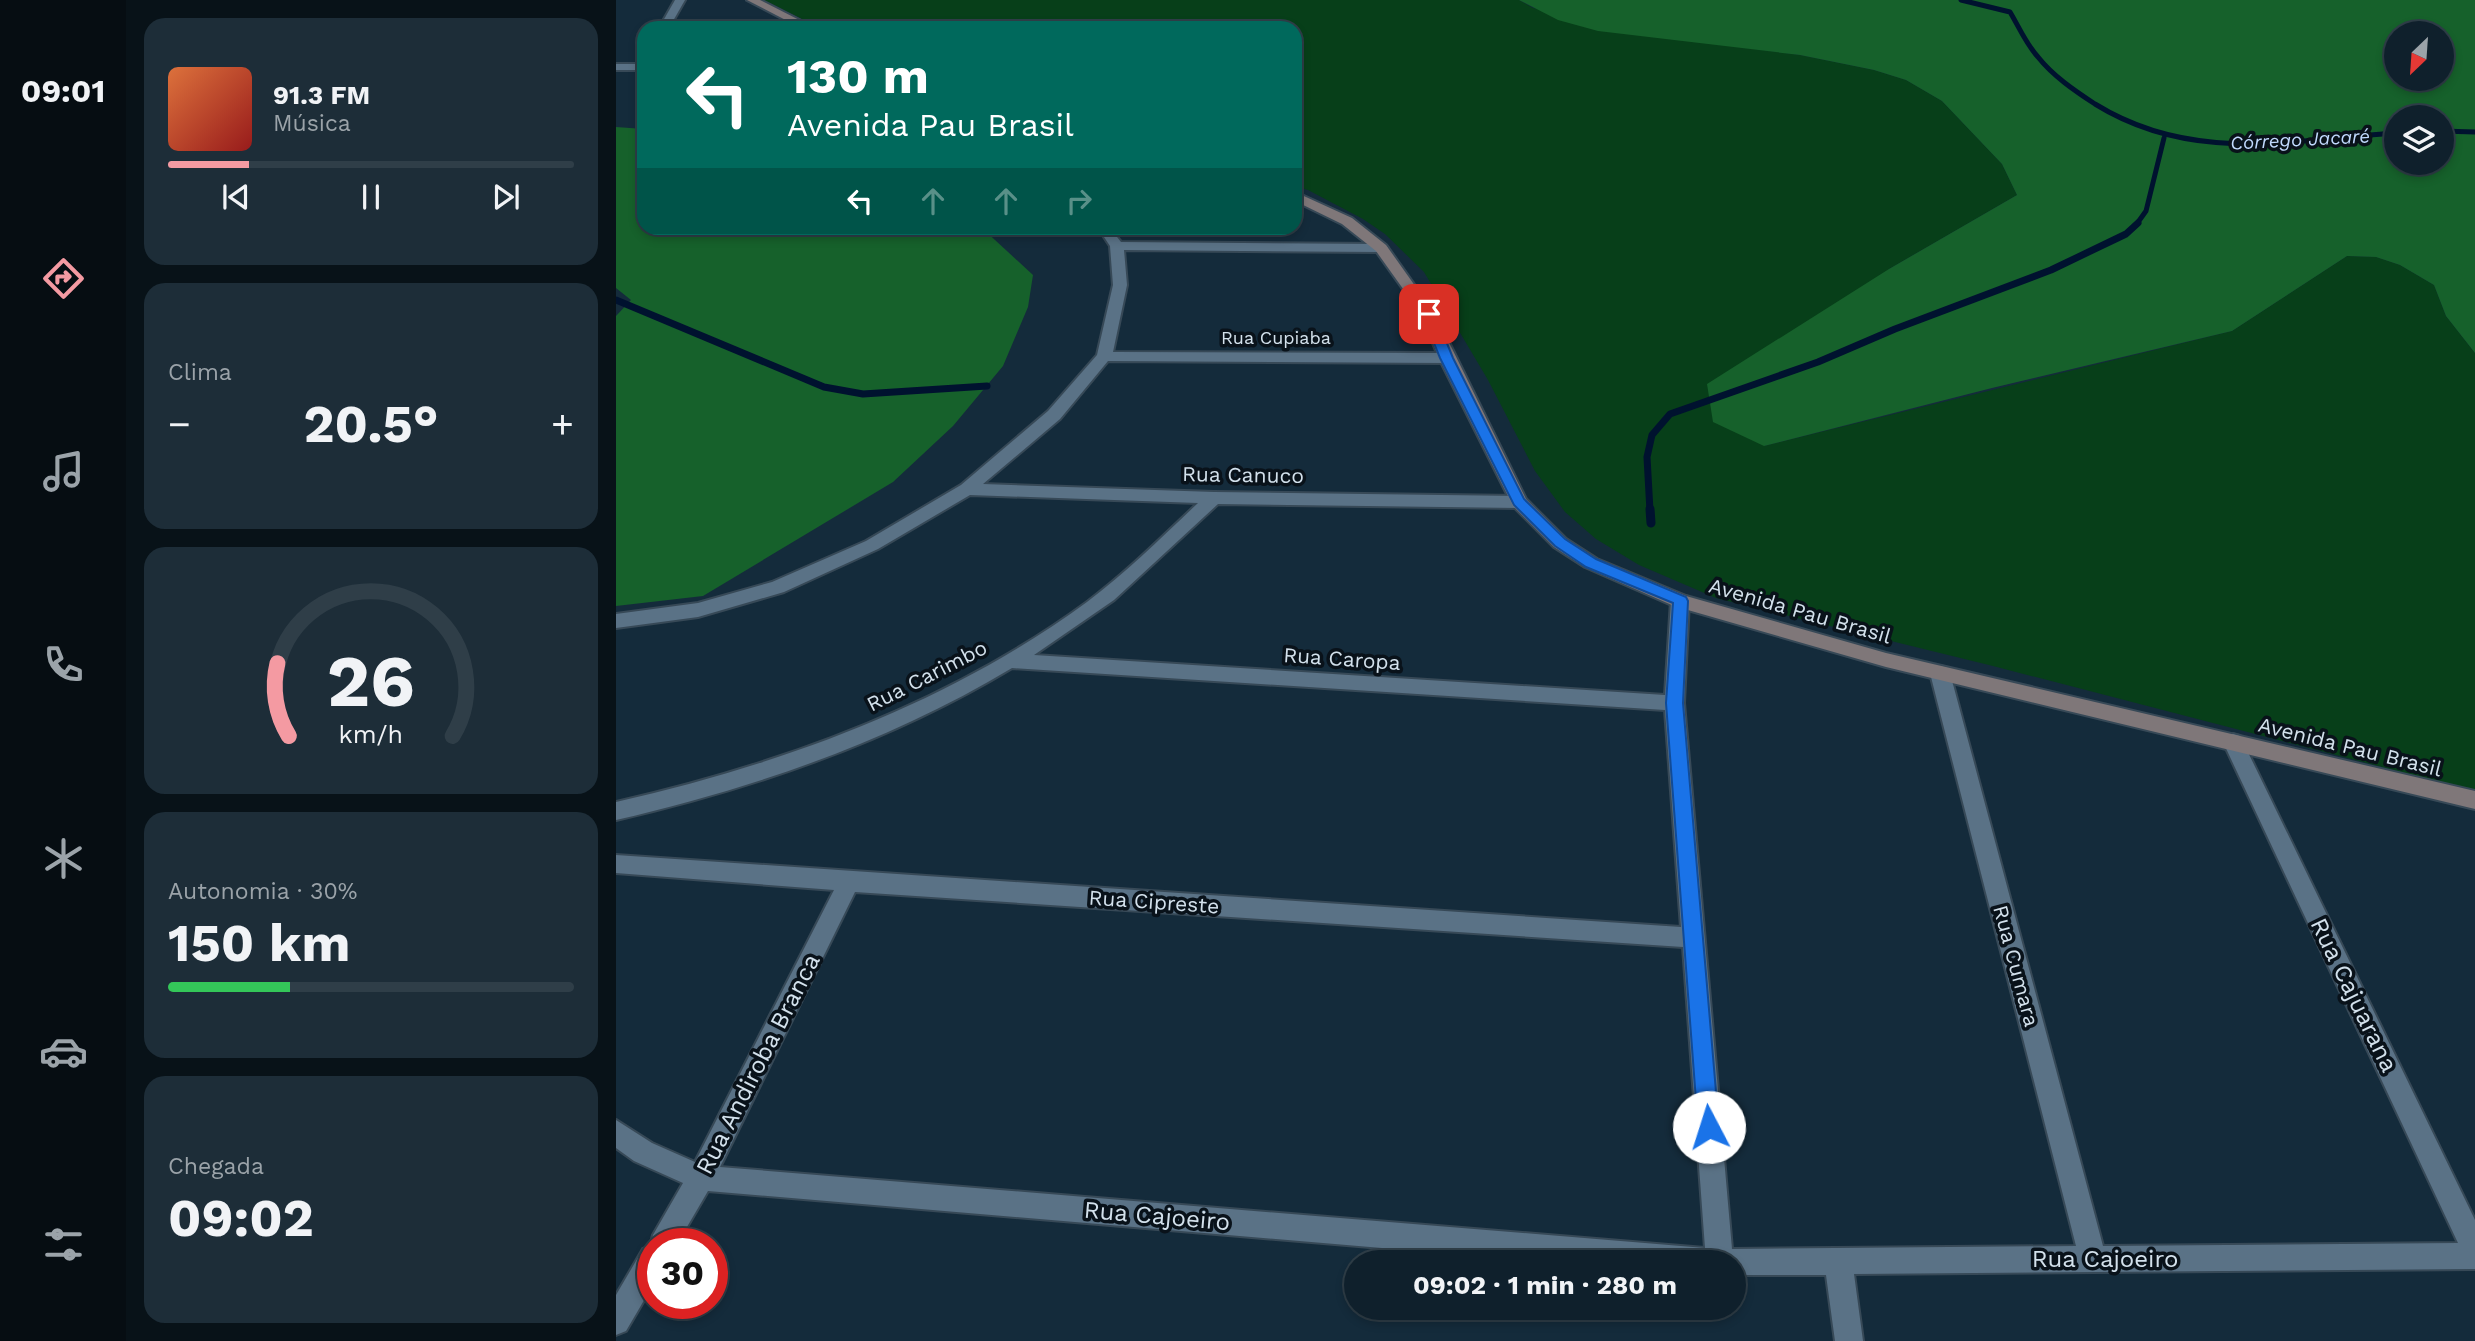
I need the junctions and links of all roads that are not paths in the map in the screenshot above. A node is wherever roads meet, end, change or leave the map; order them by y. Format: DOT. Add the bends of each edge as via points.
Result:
graph roads {
  1 [pos="680,0"];
  2 [pos="752,0"];
  3 [pos="668,21"];
  4 [pos="796,21"];
  5 [pos="637,66"];
  6 [pos="616,67"];
  7 [pos="1302,199"];
  8 [pos="1109,235"];
  9 [pos="1117,246"];
  10 [pos="1381,248"];
  11 [pos="1104,356"];
  12 [pos="1447,358"];
  13 [pos="967,489"];
  14 [pos="1214,498"];
  15 [pos="1519,502"];
  16 [pos="1681,601"];
  17 [pos="616,621"];
  18 [pos="1007,661"];
  19 [pos="1940,673"];
  20 [pos="1674,703"];
  21 [pos="2233,742"];
  22 [pos="2475,800"];
  23 [pos="616,811"];
  24 [pos="616,864"];
  25 [pos="849,882"];
  26 [pos="1692,938"];
  27 [pos="616,1132"];
  28 [pos="701,1178"];
  29 [pos="671,1228"];
  30 [pos="2475,1249"];
  31 [pos="1566,1250"];
  32 [pos="1719,1250"];
  33 [pos="2475,1256"];
  34 [pos="2093,1259"];
  35 [pos="1838,1260"];
  36 [pos="1746,1262"];
  37 [pos="637,1286"];
  38 [pos="616,1321"];
  39 [pos="1849,1341"];
  1 -- 3 [label="street"];
  2 -- 4 [label="main road"];
  5 -- 6 [label="street"];
  7 -- 10 [label="main road, Avenida Pau Brasil" via="1347,221"];
  8 -- 9 [label="street"];
  9 -- 10 [label="street"];
  9 -- 11 [label="street" via="1120,285"];
  10 -- 12 [label="main road, Avenida Pau Brasil" via="1429,314"];
  11 -- 12 [label="street, Rua Cupiaba"];
  11 -- 13 [label="street" via="1054,415"];
  12 -- 15 [label="main road, Avenida Pau Brasil"];
  13 -- 14 [label="street, Rua Canuco"];
  13 -- 17 [label="street" via="872,545 778,587 698,610"];
  14 -- 15 [label="street, Rua Canuco"];
  14 -- 18 [label="street, Rua Carimbo" via="1145,565 1090,608"];
  15 -- 16 [label="main road, Avenida Pau Brasil" via="1560,543 1591,563"];
  16 -- 19 [label="main road, Avenida Pau Brasil"];
  16 -- 20 [label="street"];
  18 -- 20 [label="street, Rua Caropa"];
  18 -- 23 [label="street, Rua Carimbo" via="922,707 789,765"];
  19 -- 21 [label="main road, Avenida Pau Brasil"];
  19 -- 34 [label="street, Rua Cumara"];
  20 -- 26 [label="street"];
  21 -- 22 [label="main road, Avenida Pau Brasil"];
  21 -- 30 [label="street, Rua Cajuarana"];
  24 -- 25 [label="street, Rua Cipreste"];
  25 -- 26 [label="street, Rua Cipreste"];
  25 -- 28 [label="street, Rua Andiroba Branca"];
  26 -- 32 [label="street"];
  27 -- 28 [label="street, Rua Cajoeiro" via="643,1152"];
  28 -- 29 [label="street, Rua Andiroba Branca"];
  28 -- 31 [label="street, Rua Cajoeiro"];
  33 -- 34 [label="street, Rua Cajoeiro"];
  34 -- 35 [label="street, Rua Cajoeiro"];
  35 -- 36 [label="street, Rua Cajoeiro"];
  35 -- 39 [label="street"];
  37 -- 38 [label="street"];
}
